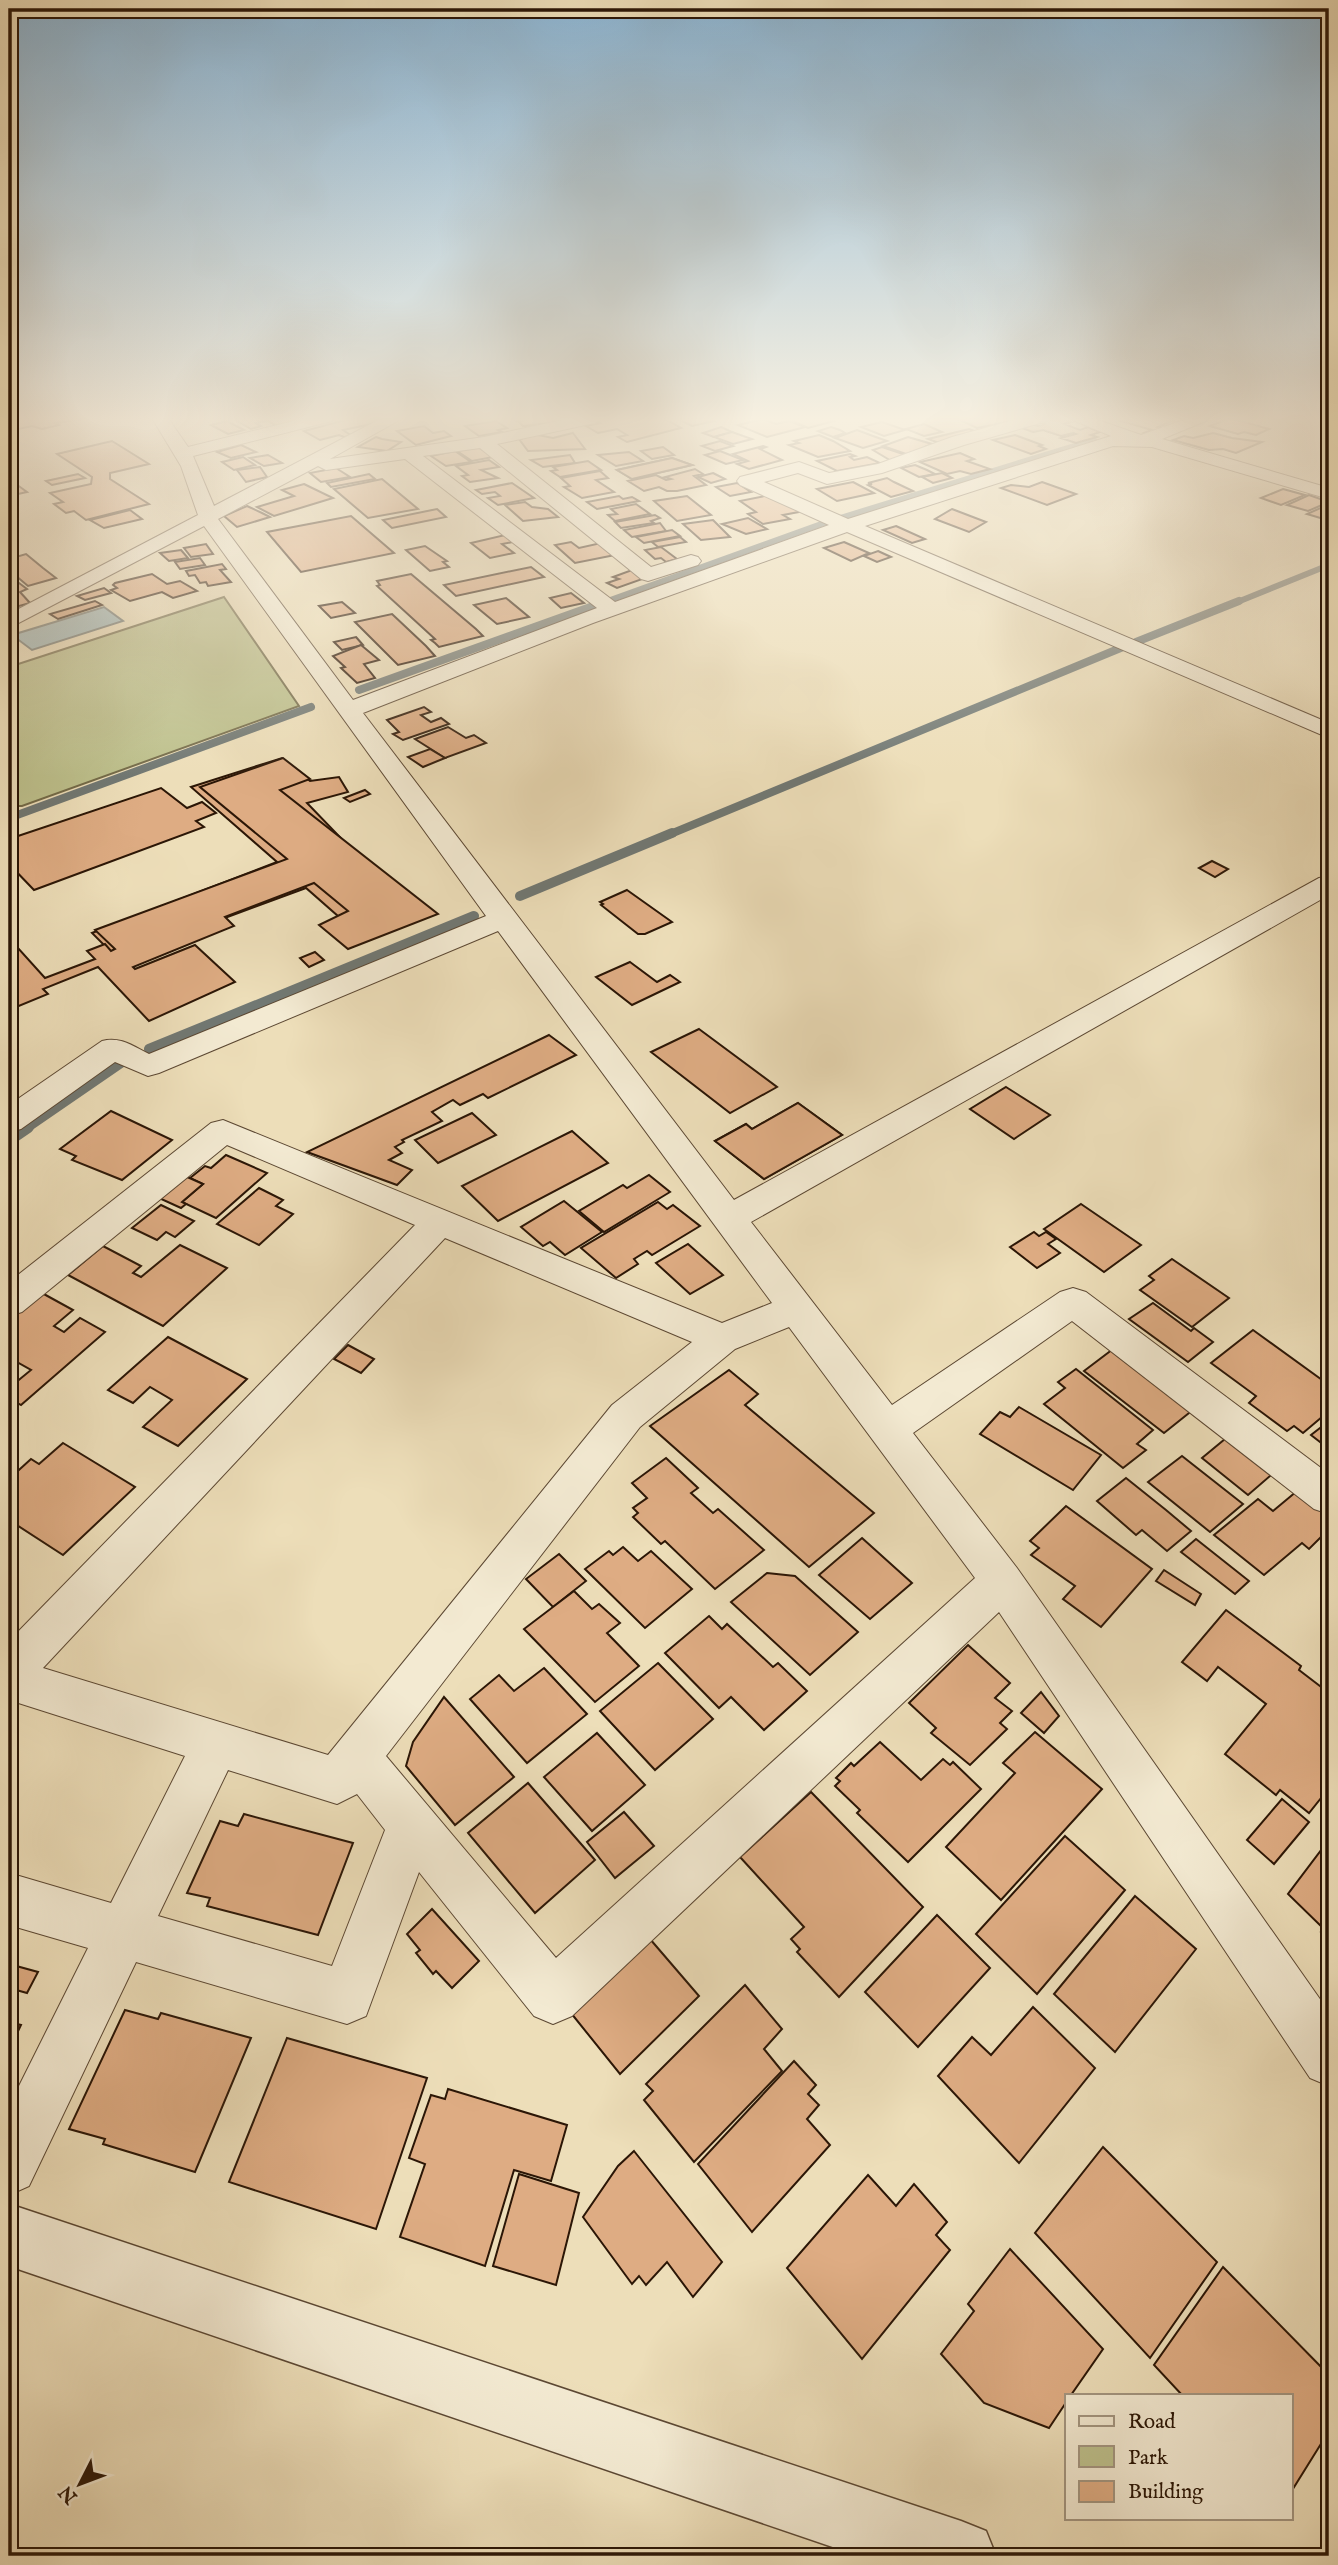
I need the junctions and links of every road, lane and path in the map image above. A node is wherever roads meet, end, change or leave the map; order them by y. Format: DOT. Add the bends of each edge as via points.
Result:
graph roads {
  1 [pos="172,538"];
  2 [pos="222,538"];
  3 [pos="519,538"];
  4 [pos="602,538"];
  5 [pos="764,538"];
  6 [pos="808,538"];
  7 [pos="878,538"];
  8 [pos="605,603"];
  9 [pos="9,622"];
  10 [pos="349,710"];
  11 [pos="1329,731"];
  12 [pos="1329,884"];
  13 [pos="503,919"];
  14 [pos="9,1121"];
  15 [pos="728,1219"];
  16 [pos="439,1222"];
  17 [pos="9,1302"];
  18 [pos="796,1309"];
  19 [pos="722,1339"];
  20 [pos="888,1429"];
  21 [pos="1329,1497"];
  22 [pos="1002,1581"];
  23 [pos="9,1672"];
  24 [pos="9,1679"];
  25 [pos="216,1743"];
  26 [pos="357,1757"];
  27 [pos="412,1825"];
  28 [pos="9,1899"];
  29 [pos="122,1934"];
  30 [pos="1329,2059"];
  31 [pos="9,2166"];
  32 [pos="9,2235"];
  33 [pos="961,2556"];
  1 -- 9 [label="street"];
  2 -- 10 [label="street"];
  3 -- 8 [label="street"];
  4 -- 5 [label="street" via="648,575"];
  6 -- 8 [label="street"];
  7 -- 11 [label="street"];
  8 -- 10 [label="street"];
  10 -- 13 [label="street"];
  12 -- 15 [label="street"];
  13 -- 14 [label="street" via="148,1066 113,1048"];
  13 -- 15 [label="street"];
  15 -- 18 [label="street"];
  16 -- 17 [label="street" via="223,1131"];
  16 -- 19 [label="street"];
  16 -- 23 [label="street"];
  18 -- 19 [label="street"];
  18 -- 20 [label="street"];
  19 -- 26 [label="street" via="626,1416"];
  20 -- 21 [label="street" via="1073,1302"];
  20 -- 22 [label="street"];
  22 -- 27 [label="street" via="553,1997"];
  22 -- 30 [label="street"];
  24 -- 25 [label="street"];
  25 -- 26 [label="street" via="337,1781"];
  25 -- 29 [label="street"];
  26 -- 27 [label="street"];
  27 -- 29 [label="street" via="347,1997"];
  28 -- 29 [label="street"];
  29 -- 31 [label="street"];
  32 -- 33 [label="street"];
}
